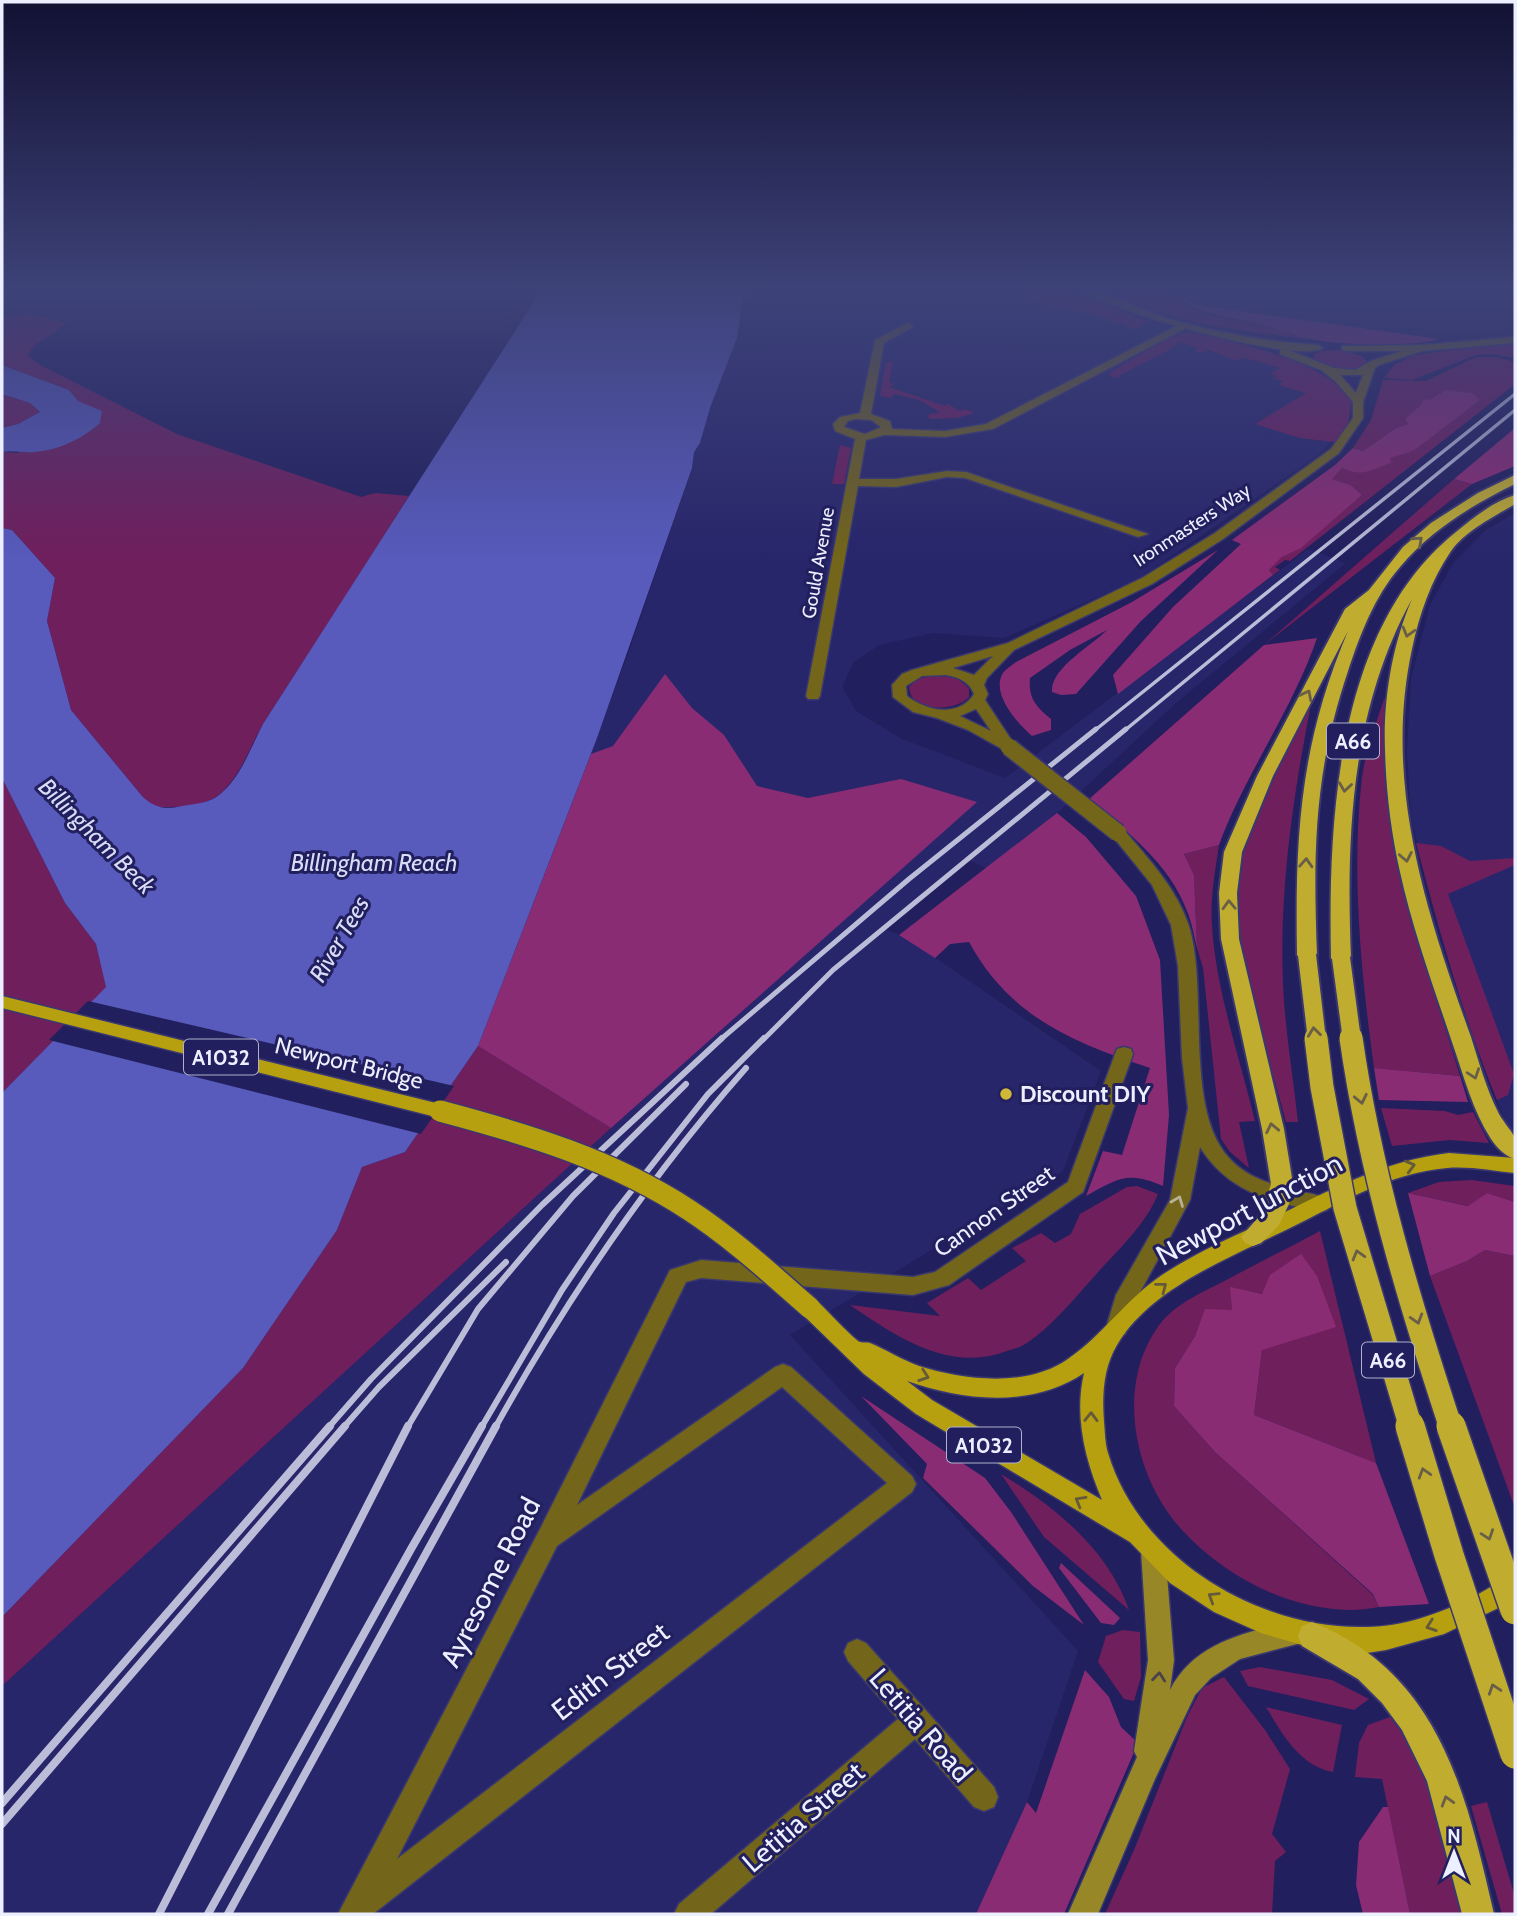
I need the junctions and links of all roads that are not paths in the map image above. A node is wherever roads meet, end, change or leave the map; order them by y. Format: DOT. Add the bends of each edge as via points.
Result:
graph roads {
  1 [pos="872,378"];
  2 [pos="1056,378"];
  3 [pos="1082,378"];
  4 [pos="1338,378"];
  5 [pos="1367,378"];
  6 [pos="1357,402"];
  7 [pos="865,416"];
  8 [pos="885,427"];
  9 [pos="861,436"];
  10 [pos="1515,479"];
  11 [pos="852,482"];
  12 [pos="1515,499"];
  13 [pos="1142,534"];
  14 [pos="1446,548"];
  15 [pos="1374,593"];
  16 [pos="1013,646"];
  17 [pos="930,670"];
  18 [pos="977,685"];
  19 [pos="813,696"];
  20 [pos="978,701"];
  21 [pos="940,713"];
  22 [pos="1009,747"];
  23 [pos="2,1002"];
  24 [pos="1124,1054"];
  25 [pos="1196,1102"];
  26 [pos="1515,1151"];
  27 [pos="1515,1167"];
  28 [pos="1281,1195"];
  29 [pos="1320,1204"];
  30 [pos="1253,1237"];
  31 [pos="678,1276"];
  32 [pos="1114,1331"];
  33 [pos="841,1337"];
  34 [pos="548,1539"];
  35 [pos="1146,1543"];
  36 [pos="1515,1587"];
  37 [pos="1515,1610"];
  38 [pos="1304,1634"];
  39 [pos="857,1652"];
  40 [pos="916,1720"];
  41 [pos="1515,1754"];
  42 [pos="1145,1769"];
  43 [pos="984,1797"];
  44 [pos="354,1912"];
  45 [pos="689,1914"];
  46 [pos="1083,1914"];
  47 [pos="1478,1914"];
  1 -- 7 [label="street"];
  2 -- 8 [label="street" via="973,422"];
  3 -- 8 [label="street" via="989,427 955,433"];
  4 -- 6 [label="street"];
  5 -- 6 [label="street, Ironmasters Way"];
  6 -- 16 [label="street, Ironmasters Way" via="1358,418 1335,451 1219,536 1147,581"];
  7 -- 8 [label="street"];
  7 -- 9 [label="street" via="844,419 838,426"];
  8 -- 9 [label="street"];
  9 -- 11 [label="street, Gould Avenue"];
  15 -- 10 [label="highway, A66, one-way" via="1409,549 1443,520"];
  11 -- 13 [label="street" via="966,475"];
  11 -- 19 [label="street, Gould Avenue"];
  12 -- 14 [label="highway, A66"];
  14 -- 26 [label="highway, one-way" via="1410,624 1400,660 1392,754 1398,811 1417,908 1486,1110 1500,1136"];
  14 -- 37 [label="highway, A66, one-way, bridge" via="1423,572 1399,609 1363,696 1344,790 1338,881 1342,958 1359,1093 1389,1225"];
  28 -- 15 [label="highway, A66, one-way" via="1281,1171 1230,939 1228,893 1233,852 1265,776 1350,612"];
  41 -- 15 [label="highway, A66, one-way, bridge" via="1433,1503 1345,1208 1321,1087 1307,955 1309,804 1315,758 1350,640"];
  16 -- 17 [label="street, Ironmasters Way"];
  16 -- 18 [label="street, Ironmasters Way"];
  17 -- 18 [label="street" via="960,674"];
  17 -- 21 [label="street, Ironmasters Way" via="906,678 899,693 914,708"];
  18 -- 20 [label="street"];
  20 -- 21 [label="street" via="964,710"];
  20 -- 22 [label="street, Ironmasters Way"];
  21 -- 22 [label="street, Ironmasters Way"];
  22 -- 25 [label="street, Ironmasters Way, bridge" via="1118,833 1168,893 1184,940"];
  23 -- 33 [label="main road, Newport Bridge / A1032, bridge" via="529,1134 590,1156 670,1197 712,1227"];
  24 -- 31 [label="street, Cannon Street" via="1076,1187 941,1279 913,1286 701,1269"];
  25 -- 28 [label="street" via="1204,1133 1222,1163 1248,1182"];
  32 -- 25 [label="street, one-way" via="1127,1295 1180,1200"];
  29 -- 27 [label="main road, Newport Junction, one-way" via="1410,1164 1463,1160"];
  28 -- 29 [label="street"];
  28 -- 30 [label="highway" via="1271,1219"];
  29 -- 30 [label="main road, Newport Junction"];
  32 -- 30 [label="main road, Newport Junction, one-way" via="1174,1278"];
  31 -- 34 [label="street, Ayresome Road"];
  33 -- 32 [label="main road, A1032, one-way" via="875,1357 938,1381 1003,1389 1038,1384 1072,1369"];
  35 -- 32 [label="main road, Newport Junction, one-way" via="1105,1480 1090,1425 1093,1376"];
  35 -- 33 [label="main road, A1032, one-way" via="924,1407"];
  34 -- 44 [label="street, Ayresome Road"];
  34 -- 44 [label="street, Edith Street" via="783,1374 904,1484"];
  38 -- 35 [label="main road, Newport Junction, one-way" via="1226,1605 1189,1582"];
  42 -- 35 [label="main road, one-way" via="1161,1660"];
  36 -- 38 [label="main road, Newport Junction, one-way" via="1430,1628 1368,1640"];
  38 -- 42 [label="main road" via="1234,1648 1202,1669 1186,1686"];
  47 -- 38 [label="highway, one-way" via="1433,1756 1417,1723 1367,1668"];
  39 -- 40 [label="street, Letitia Road"];
  40 -- 43 [label="street, Letitia Road"];
  40 -- 45 [label="street, Letitia Street"];
  42 -- 46 [label="main road"];
}
